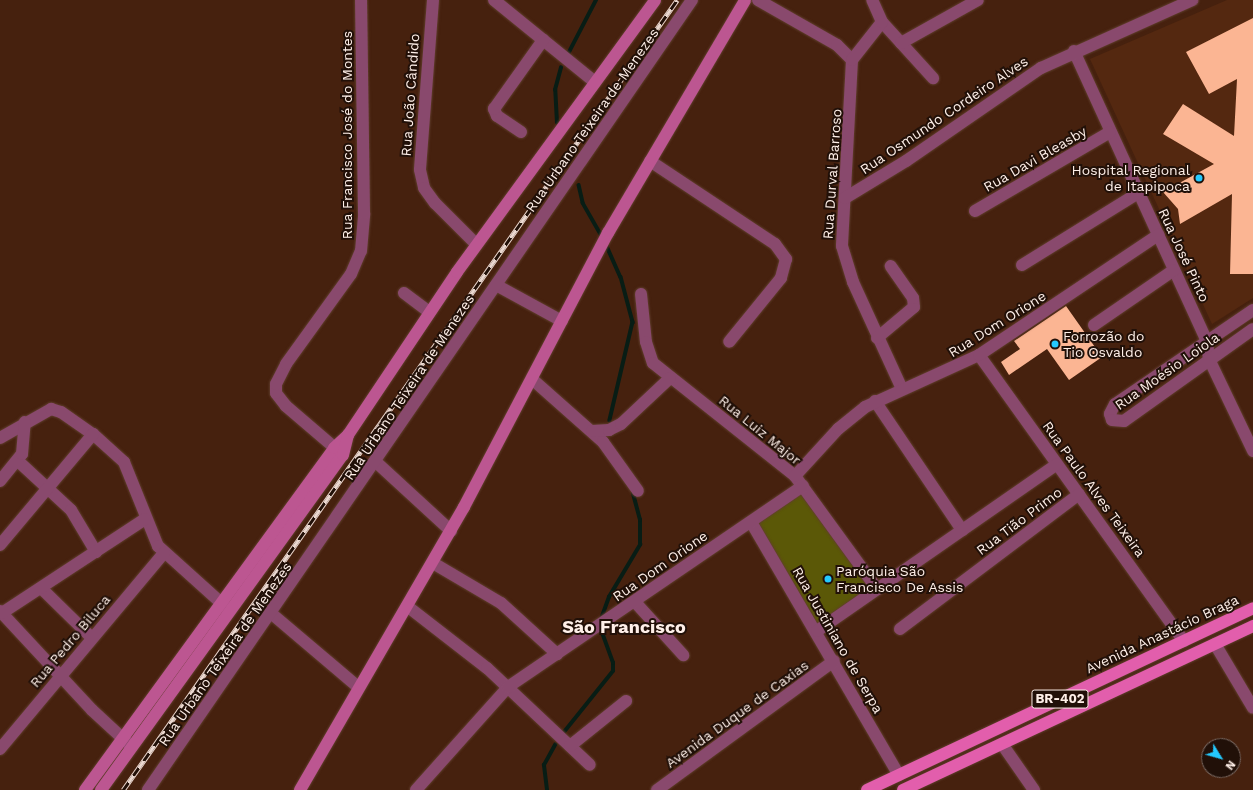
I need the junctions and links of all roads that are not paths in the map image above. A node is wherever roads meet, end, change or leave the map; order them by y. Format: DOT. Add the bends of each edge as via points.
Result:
graph roads {
  1 [pos="361,0"];
  2 [pos="433,0"];
  3 [pos="494,0"];
  4 [pos="655,0"];
  5 [pos="692,0"];
  6 [pos="745,0"];
  7 [pos="758,0"];
  8 [pos="872,0"];
  9 [pos="978,0"];
  10 [pos="1192,0"];
  11 [pos="882,22"];
  12 [pos="543,40"];
  13 [pos="901,43"];
  14 [pos="1074,51"];
  15 [pos="852,60"];
  16 [pos="933,78"];
  17 [pos="595,82"];
  18 [pos="521,132"];
  19 [pos="1110,132"];
  20 [pos="650,161"];
  21 [pos="1138,192"];
  22 [pos="845,198"];
  23 [pos="975,211"];
  24 [pos="1158,235"];
  25 [pos="476,244"];
  26 [pos="1022,265"];
  27 [pos="891,266"];
  28 [pos="1174,270"];
  29 [pos="496,285"];
  30 [pos="404,294"];
  31 [pos="641,294"];
  32 [pos="1253,310"];
  33 [pos="429,312"];
  34 [pos="562,321"];
  35 [pos="1094,326"];
  36 [pos="1253,329"];
  37 [pos="877,338"];
  38 [pos="1207,341"];
  39 [pos="729,342"];
  40 [pos="979,355"];
  41 [pos="1209,360"];
  42 [pos="670,378"];
  43 [pos="532,379"];
  44 [pos="902,390"];
  45 [pos="875,401"];
  46 [pos="25,422"];
  47 [pos="592,431"];
  48 [pos="93,434"];
  49 [pos="0,438"];
  50 [pos="339,451"];
  51 [pos="1253,451"];
  52 [pos="18,461"];
  53 [pos="376,462"];
  54 [pos="1057,464"];
  55 [pos="795,476"];
  56 [pos="0,481"];
  57 [pos="803,486"];
  58 [pos="49,487"];
  59 [pos="638,491"];
  60 [pos="1080,494"];
  61 [pos="145,519"];
  62 [pos="751,522"];
  63 [pos="962,530"];
  64 [pos="451,531"];
  65 [pos="0,545"];
  66 [pos="96,552"];
  67 [pos="164,553"];
  68 [pos="433,563"];
  69 [pos="41,588"];
  70 [pos="877,589"];
  71 [pos="635,602"];
  72 [pos="222,604"];
  73 [pos="407,606"];
  74 [pos="1253,608"];
  75 [pos="1,612"];
  76 [pos="232,612"];
  77 [pos="272,614"];
  78 [pos="1253,626"];
  79 [pos="900,629"];
  80 [pos="817,631"];
  81 [pos="92,638"];
  82 [pos="1184,641"];
  83 [pos="1215,644"];
  84 [pos="558,654"];
  85 [pos="682,655"];
  86 [pos="834,662"];
  87 [pos="61,675"];
  88 [pos="358,687"];
  89 [pos="508,687"];
  90 [pos="626,701"];
  91 [pos="1253,708"];
  92 [pos="123,738"];
  93 [pos="1002,744"];
  94 [pos="132,746"];
  95 [pos="570,746"];
  96 [pos="0,749"];
  97 [pos="590,765"];
  98 [pos="899,775"];
  99 [pos="85,790"];
  100 [pos="101,790"];
  101 [pos="148,790"];
  102 [pos="300,790"];
  103 [pos="416,790"];
  104 [pos="656,790"];
  105 [pos="867,790"];
  106 [pos="903,790"];
  107 [pos="1034,790"];
  1 -- 50 [label="street, Rua Francisco José do Montes" via="364,213 361,251 351,274 286,364 276,384 276,393 286,406"];
  2 -- 25 [label="street, Rua João Cândido" via="420,170 424,188 435,203"];
  3 -- 12 [label="street"];
  4 -- 17 [label="street, Rua Urbano Teixeira de Menezes"];
  5 -- 29 [label="street, Rua Urbano Teixeira de Menezes"];
  6 -- 20 [label="street"];
  7 -- 15 [label="street" via="837,45"];
  8 -- 11 [label="street"];
  9 -- 13 [label="street"];
  10 -- 14 [label="street, Rua Osmundo Cordeiro Alves"];
  11 -- 13 [label="street"];
  11 -- 15 [label="street"];
  12 -- 17 [label="street"];
  12 -- 18 [label="street" via="494,109 497,116"];
  13 -- 16 [label="street"];
  14 -- 19 [label="street, Rua José Pinto"];
  14 -- 22 [label="street, Rua Osmundo Cordeiro Alves" via="1015,83 906,161"];
  15 -- 22 [label="street, Rua Durval Barroso"];
  17 -- 25 [label="street, Rua Urbano Teixeira de Menezes"];
  19 -- 21 [label="street, Rua José Pinto"];
  19 -- 23 [label="street, Rua Davi Bleasby"];
  20 -- 34 [label="street" via="600,247"];
  20 -- 39 [label="street" via="775,244 786,259 782,278"];
  21 -- 24 [label="street, Rua José Pinto"];
  21 -- 26 [label="street"];
  22 -- 37 [label="street, Rua Durval Barroso" via="842,239 846,262"];
  24 -- 28 [label="street, Rua José Pinto"];
  24 -- 40 [label="street, Rua Dom Orione"];
  25 -- 33 [label="street, Rua Urbano Teixeira de Menezes"];
  27 -- 37 [label="street" via="913,298 914,307"];
  28 -- 35 [label="street"];
  28 -- 38 [label="street, Rua José Pinto"];
  29 -- 34 [label="street"];
  29 -- 53 [label="street, Rua Urbano Teixeira de Menezes"];
  30 -- 33 [label="street"];
  31 -- 42 [label="street, Rua Luiz Major" via="648,353"];
  32 -- 38 [label="street, Rua Moésio Loiola"];
  33 -- 50 [label="street, Rua Urbano Teixeira de Menezes"];
  34 -- 43 [label="street"];
  36 -- 41 [label="street, Rua Moésio Loiola"];
  37 -- 44 [label="street, Rua Durval Barroso"];
  38 -- 41 [label="street, Rua José Pinto"];
  38 -- 41 [label="street, Rua Moésio Loiola" via="1115,404 1110,414 1112,420 1124,421"];
  40 -- 44 [label="street, Rua Dom Orione"];
  40 -- 54 [label="street, Rua Paulo Alves Teixeira"];
  41 -- 51 [label="street, Rua José Pinto"];
  42 -- 47 [label="street" via="621,424 609,430"];
  42 -- 55 [label="street, Rua Luiz Major" via="771,454"];
  43 -- 47 [label="street"];
  43 -- 64 [label="street"];
  44 -- 45 [label="street, Rua Dom Orione"];
  45 -- 55 [label="street, Rua Dom Orione" via="838,429"];
  45 -- 63 [label="street"];
  46 -- 48 [label="street" via="45,411 61,412"];
  46 -- 49 [label="street"];
  46 -- 52 [label="street"];
  47 -- 59 [label="street" via="612,452"];
  48 -- 58 [label="street"];
  48 -- 61 [label="street" via="124,462"];
  50 -- 72 [label="street, Rua Urbano Teixeira de Menezes"];
  50 -- 76 [label="street, Rua Urbano Teixeira de Menezes"];
  52 -- 56 [label="street"];
  52 -- 58 [label="street"];
  53 -- 64 [label="street"];
  53 -- 77 [label="street, Rua Urbano Teixeira de Menezes"];
  54 -- 60 [label="street, Rua Paulo Alves Teixeira"];
  54 -- 63 [label="street"];
  55 -- 57 [label="street, Rua Luiz Major"];
  57 -- 62 [label="street, Rua Dom Orione"];
  57 -- 70 [label="street, Rua Luiz Major"];
  58 -- 65 [label="street"];
  58 -- 66 [label="street" via="72,510"];
  60 -- 79 [label="street, Rua Tião Primo"];
  60 -- 82 [label="street, Rua Paulo Alves Teixeira"];
  61 -- 66 [label="street"];
  61 -- 67 [label="street"];
  62 -- 71 [label="street, Rua Dom Orione"];
  62 -- 80 [label="street, Rua Justiniano de Serpa"];
  63 -- 70 [label="street"];
  64 -- 68 [label="street"];
  66 -- 69 [label="street"];
  67 -- 72 [label="street"];
  67 -- 81 [label="street, Rua Pedro Biluca"];
  68 -- 73 [label="street"];
  68 -- 84 [label="street" via="501,603"];
  69 -- 75 [label="street"];
  69 -- 81 [label="street"];
  70 -- 80 [label="street"];
  71 -- 84 [label="street, Rua Dom Orione"];
  71 -- 85 [label="street"];
  72 -- 76 [label="street"];
  72 -- 92 [label="street, Rua Urbano Teixeira de Menezes"];
  73 -- 88 [label="street"];
  73 -- 89 [label="street" via="462,646"];
  74 -- 82 [label="main road, Avenida Anastácio Braga / BR-402"];
  75 -- 87 [label="street"];
  76 -- 94 [label="street, Rua Urbano Teixeira de Menezes"];
  77 -- 88 [label="street"];
  77 -- 101 [label="street, Rua Urbano Teixeira de Menezes"];
  78 -- 83 [label="main road, BR-402"];
  80 -- 86 [label="street, Rua Justiniano de Serpa"];
  81 -- 87 [label="street, Rua Pedro Biluca"];
  82 -- 98 [label="main road, Avenida Anastácio Braga / BR-402"];
  83 -- 91 [label="street"];
  83 -- 93 [label="main road, BR-402"];
  84 -- 89 [label="street, Rua Dom Orione"];
  86 -- 98 [label="street, Rua Justiniano de Serpa"];
  86 -- 104 [label="street, Avenida Duque de Caxias"];
  87 -- 92 [label="street"];
  87 -- 96 [label="street, Rua Pedro Biluca"];
  88 -- 102 [label="street"];
  89 -- 95 [label="street"];
  89 -- 103 [label="street, Rua Dom Orione"];
  90 -- 95 [label="street"];
  92 -- 94 [label="street"];
  92 -- 99 [label="street, Rua Urbano Teixeira de Menezes"];
  93 -- 106 [label="main road, BR-402"];
  93 -- 107 [label="street"];
  94 -- 100 [label="street, Rua Urbano Teixeira de Menezes"];
  95 -- 97 [label="street"];
  98 -- 105 [label="main road, Avenida Anastácio Braga / BR-402"];
}
